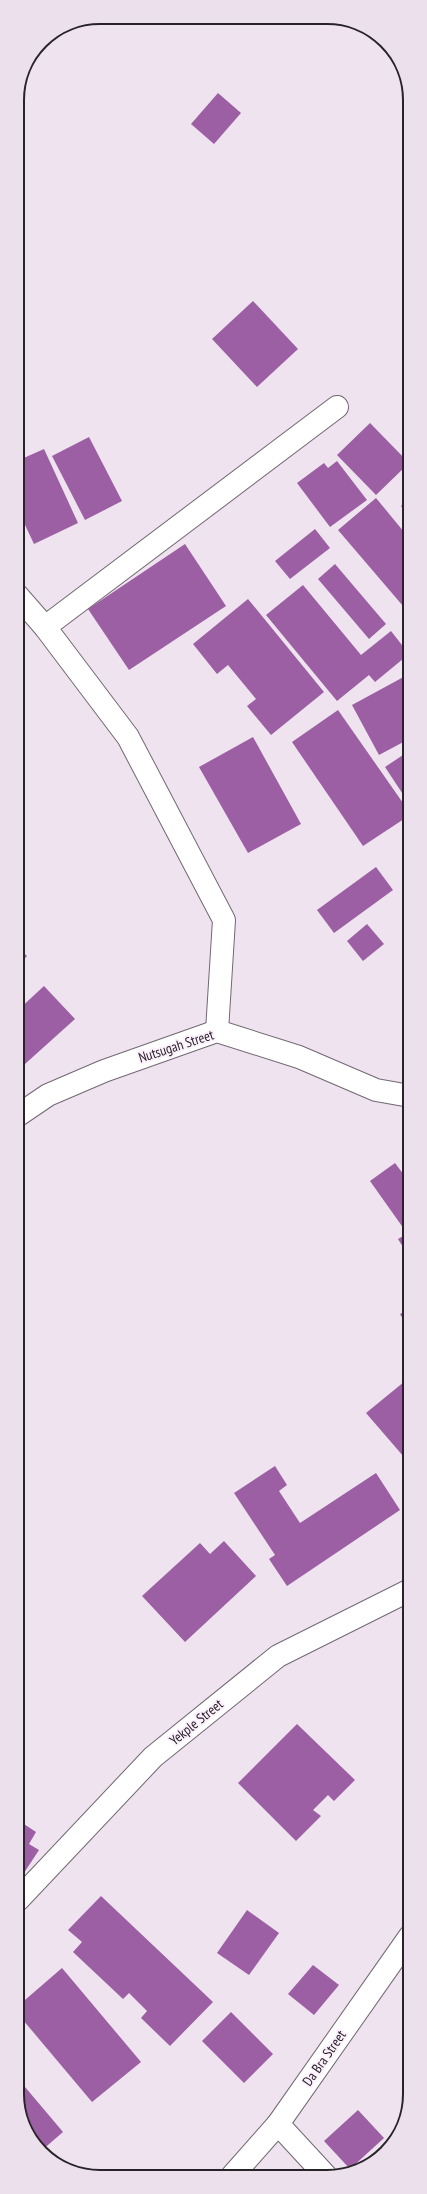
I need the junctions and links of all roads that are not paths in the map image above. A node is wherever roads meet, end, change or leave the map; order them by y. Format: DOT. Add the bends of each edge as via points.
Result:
graph roads {
  1 [pos="337,407"];
  2 [pos="24,603"];
  3 [pos="45,627"];
  4 [pos="216,1031"];
  5 [pos="403,1095"];
  6 [pos="24,1111"];
  7 [pos="403,1594"];
  8 [pos="24,1894"];
  9 [pos="403,1946"];
  10 [pos="278,2124"];
  11 [pos="237,2170"];
  12 [pos="320,2170"];
  1 -- 3 [label="street"];
  2 -- 3 [label="street"];
  3 -- 4 [label="street" via="128,737 224,920"];
  4 -- 5 [label="street, Nutsugah Street" via="299,1057 376,1090"];
  4 -- 6 [label="street, Nutsugah Street" via="90,1077 48,1095"];
  7 -- 8 [label="street, Yekple Street" via="278,1656 153,1757"];
  9 -- 10 [label="street, Da Bra Street"];
  10 -- 11 [label="street, Da Bra Street"];
  10 -- 12 [label="street"];
}
